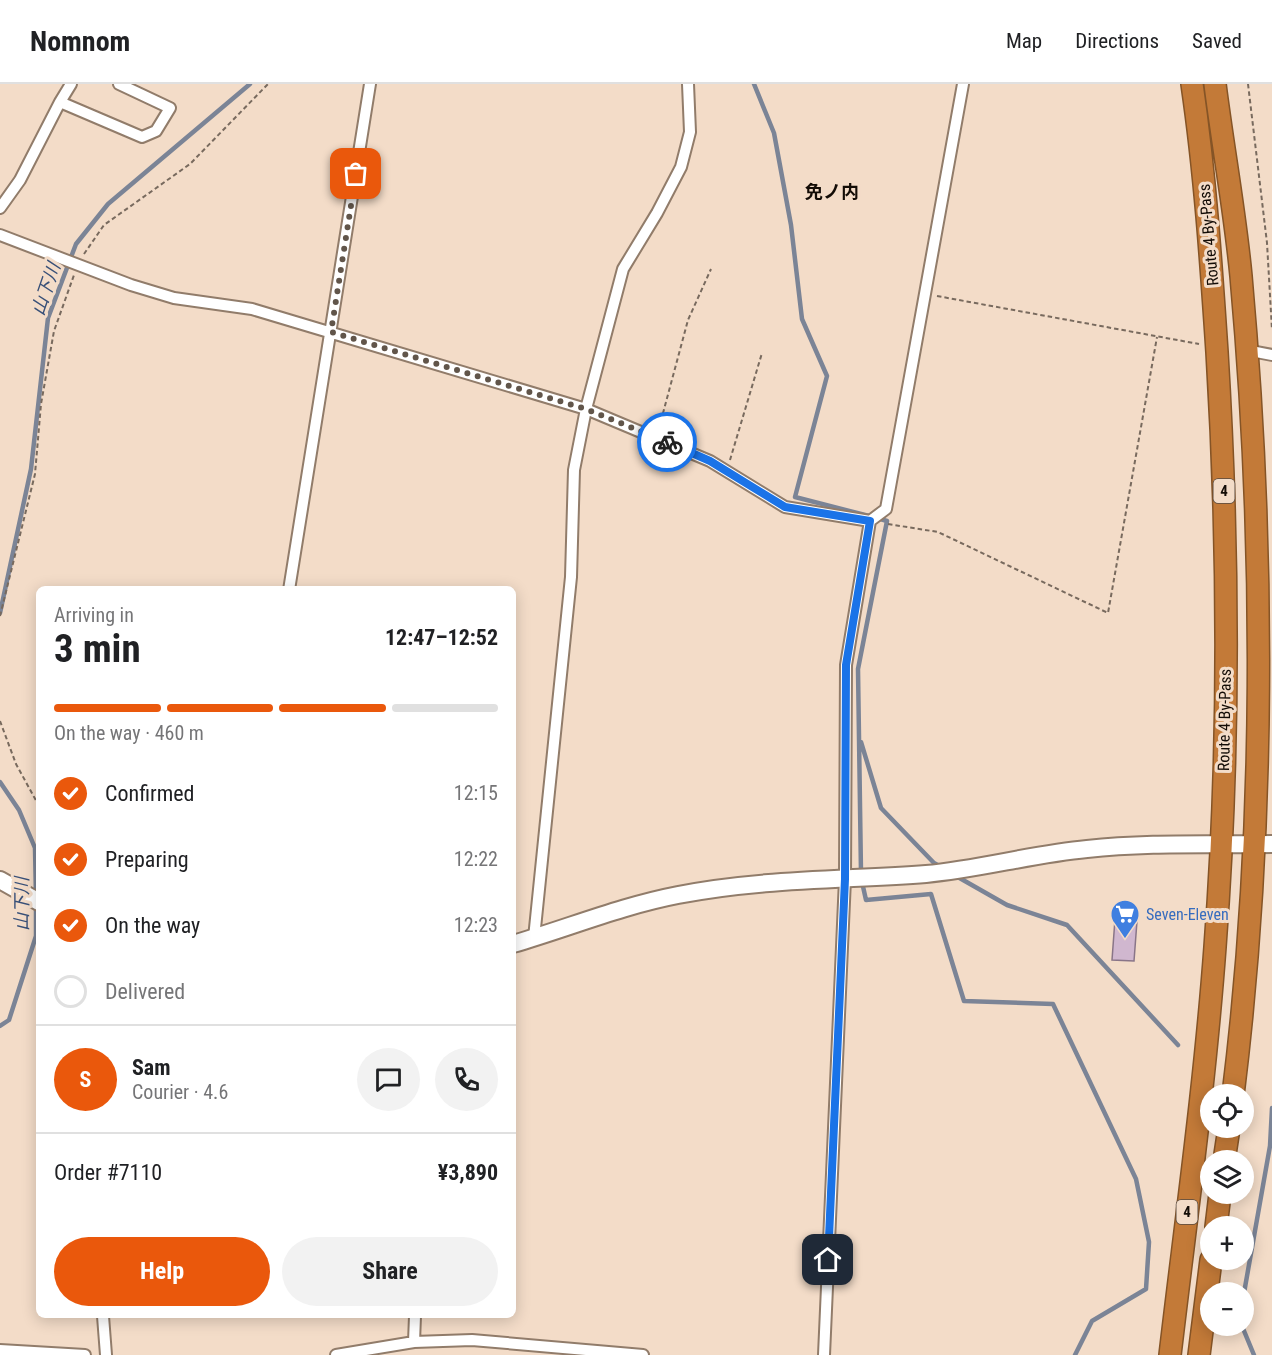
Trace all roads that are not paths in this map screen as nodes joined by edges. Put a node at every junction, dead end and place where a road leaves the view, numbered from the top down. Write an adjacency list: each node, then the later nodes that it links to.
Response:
1 (71, 84): 10 (street)
2 (119, 84): 10 (street)
3 (370, 84): 15 (street)
4 (688, 84): 18 (street)
5 (963, 84): 19 (street)
6 (1181, 84): 11 (highway)
7 (1192, 84): 11 (highway, Route 4 By-Pass / 4)
8 (1215, 84): 14 (highway, Route 4 By-Pass / 4)
9 (1228, 84): 14 (highway)
10 (60, 102): 12 (street)
11 (1200, 139): 21 (highway, Route 4 By-Pass / 4)
12 (0, 208)
13 (0, 235): 15 (street)
14 (1240, 275): 16 (highway, Route 4 By-Pass / 4)
15 (331, 332): 18 (street); 20 (street)
16 (1245, 350): 17 (street); 22 (highway, Route 4 By-Pass / 4)
17 (1272, 355)
18 (586, 409): 19 (street); 26 (street)
19 (870, 521): 23 (street)
20 (290, 586)
21 (1221, 844): 22 (street); 23 (street); 39 (highway, Route 4 By-Pass / 4)
22 (1262, 844): 28 (highway, Route 4 By-Pass / 4)
23 (845, 879): 26 (street); 38 (street)
24 (0, 880): 25 (street)
25 (36, 900)
26 (534, 938): 27 (street)
27 (516, 943)
28 (1234, 1084)
29 (1210, 1270): 40 (highway)
30 (103, 1318): 35 (street)
31 (415, 1318): 32 (street)
32 (414, 1342): 36 (street); 37 (street)
33 (0, 1350): 34 (street)
34 (85, 1355)
35 (106, 1355)
36 (336, 1355)
37 (644, 1355)
38 (824, 1355)
39 (1170, 1355)
40 (1199, 1355)

